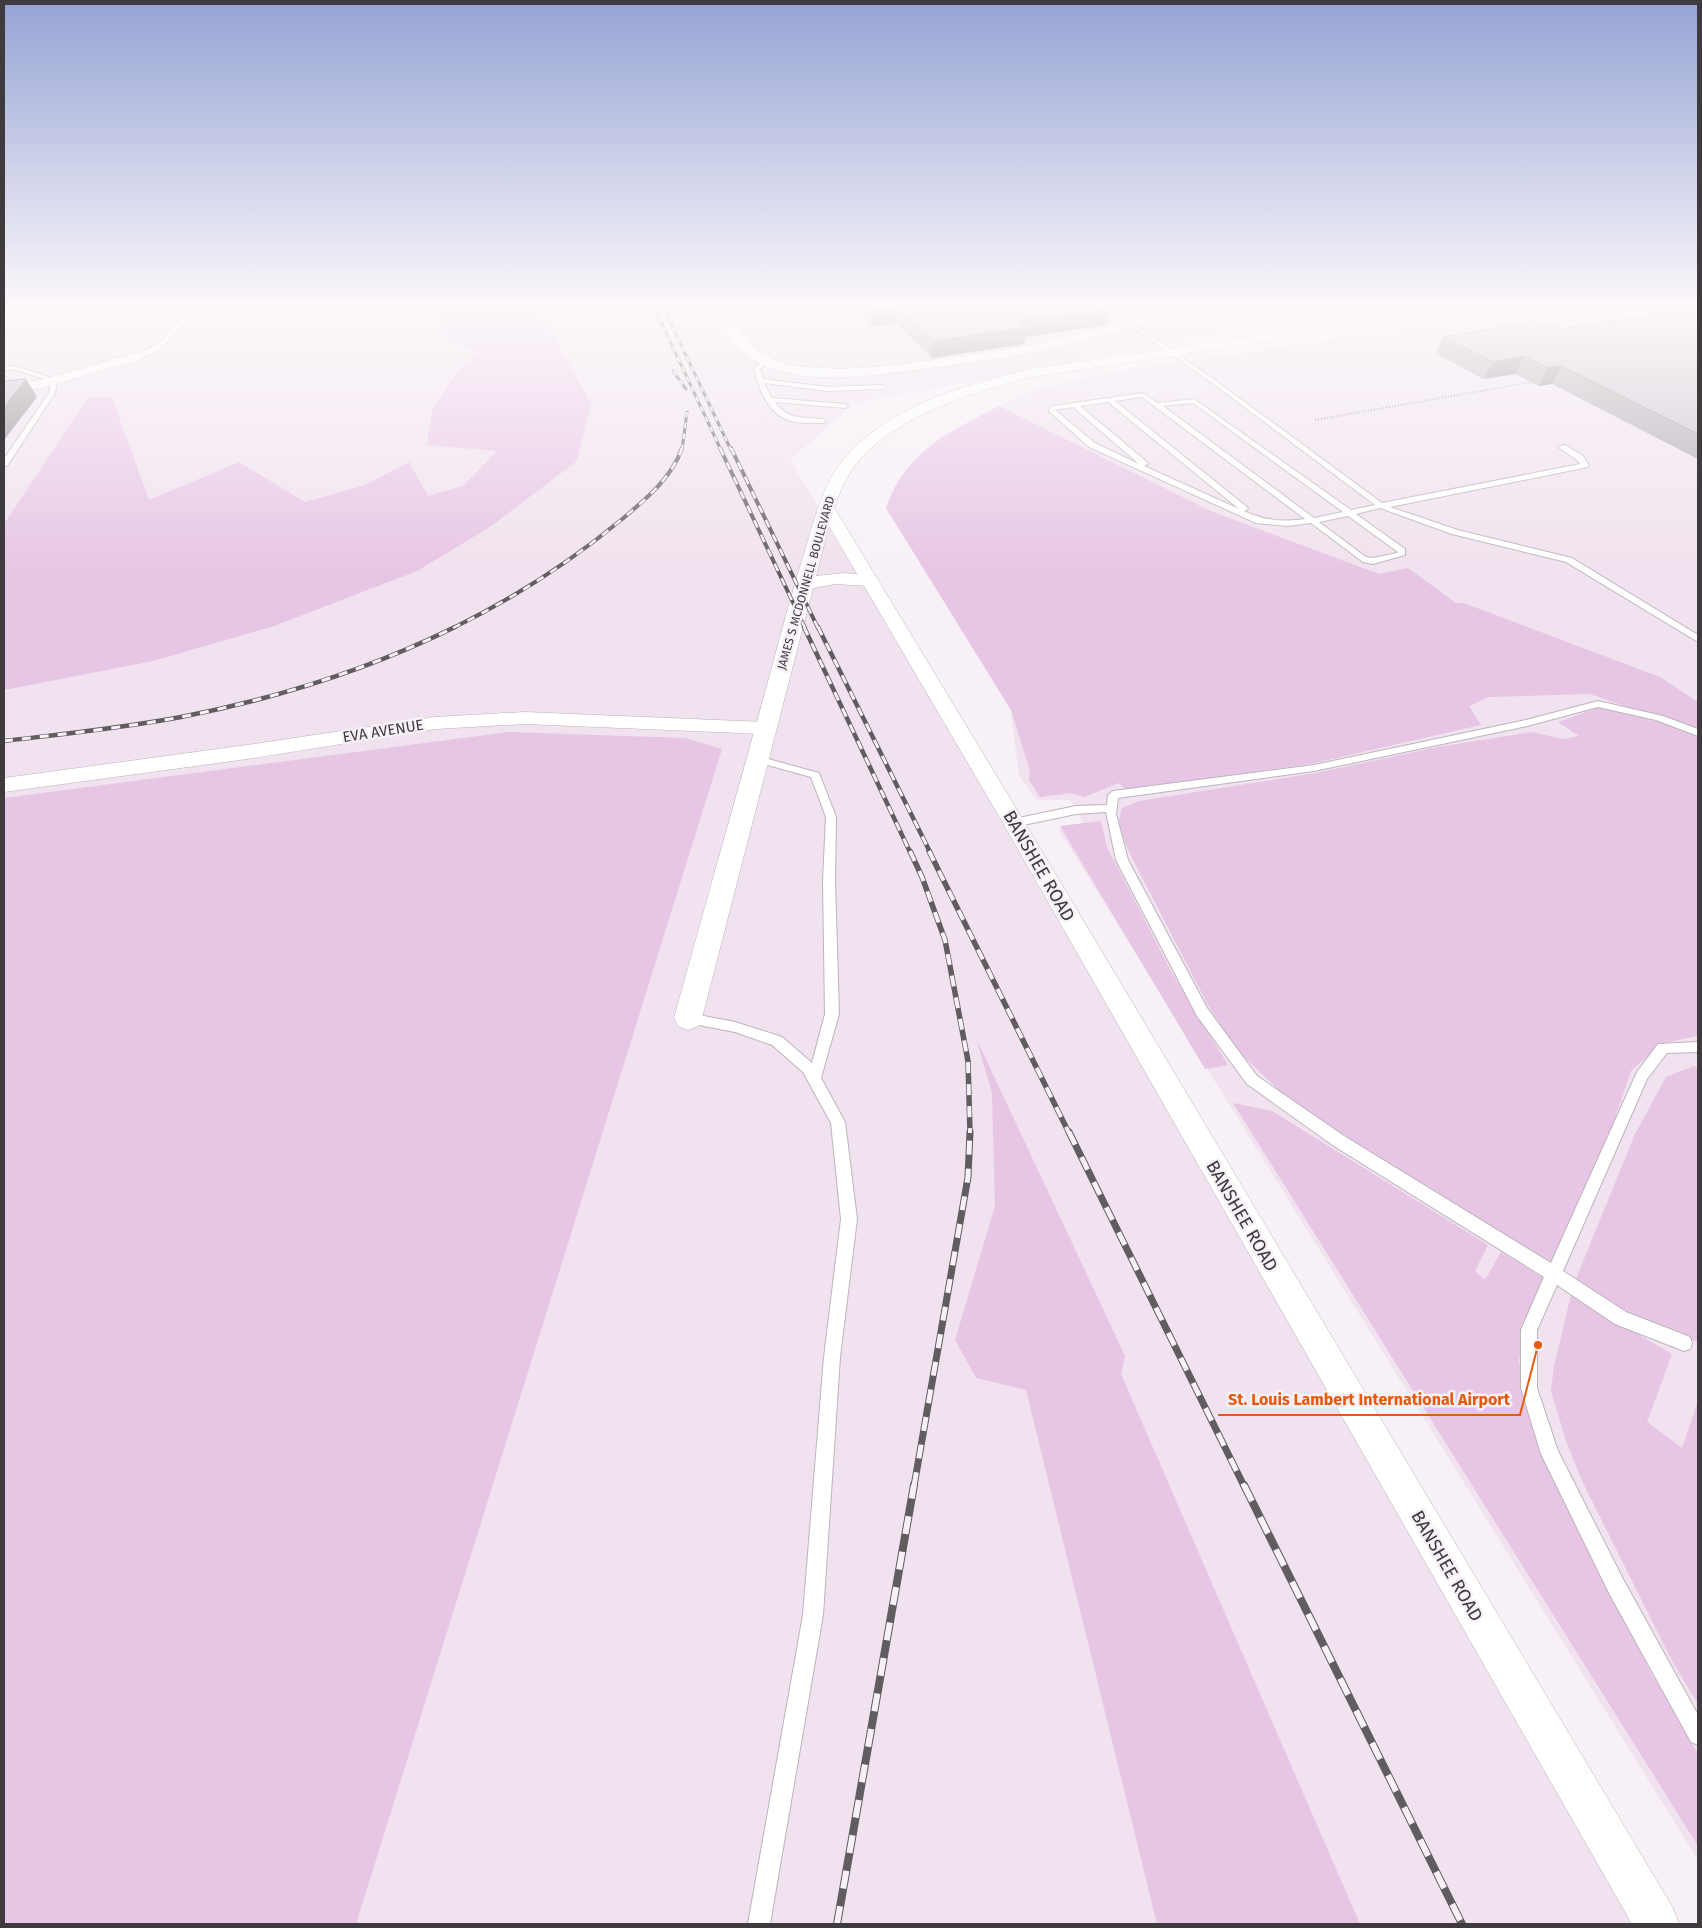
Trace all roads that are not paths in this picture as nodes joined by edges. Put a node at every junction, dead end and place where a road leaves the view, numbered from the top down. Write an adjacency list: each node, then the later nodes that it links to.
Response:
1 (49, 397): 14 (lane)
2 (769, 397): 8 (lane)
3 (949, 397): 17 (main road, JAMES S MCDONNELL BOULEVARD)
4 (1126, 397): 7 (lane)
5 (1146, 397): 10 (lane)
6 (1233, 397): 16 (lane)
7 (1108, 399): 9 (lane); 20 (lane)
8 (771, 400): 11 (lane); 12 (lane)
9 (1074, 405): 15 (lane); 15 (lane)
10 (1157, 405): 18 (lane); 19 (lane)
11 (845, 406)
12 (823, 421)
13 (1562, 447): 16 (lane)
14 (4, 464)
15 (1156, 474): 20 (lane)
16 (1381, 506): 18 (lane); 23 (lane)
17 (827, 508): 21 (street, BANSHEE ROAD); 22 (main road, JAMES S MCDONNELL BOULEVARD)
18 (1349, 513): 19 (lane); 19 (lane)
19 (1311, 520): 20 (lane)
20 (1259, 521)
21 (869, 580): 22 (main road); 29 (street, BANSHEE ROAD)
22 (804, 584): 24 (main road, JAMES S MCDONNELL BOULEVARD)
23 (1698, 640)
24 (765, 728): 26 (main road, JAMES S MCDONNELL BOULEVARD); 27 (street, EVA AVENUE)
25 (1698, 733): 28 (lane)
26 (757, 759): 30 (main road, JAMES S MCDONNELL BOULEVARD); 32 (lane)
27 (4, 785)
28 (1112, 808): 29 (lane); 33 (lane)
29 (1014, 823): 37 (street, BANSHEE ROAD)
30 (688, 1018): 32 (lane)
31 (1698, 1047): 33 (lane)
32 (814, 1079): 36 (lane)
33 (1554, 1274): 34 (lane); 35 (lane)
34 (1684, 1343)
35 (1698, 1735)
36 (759, 1924)
37 (1657, 1924)

